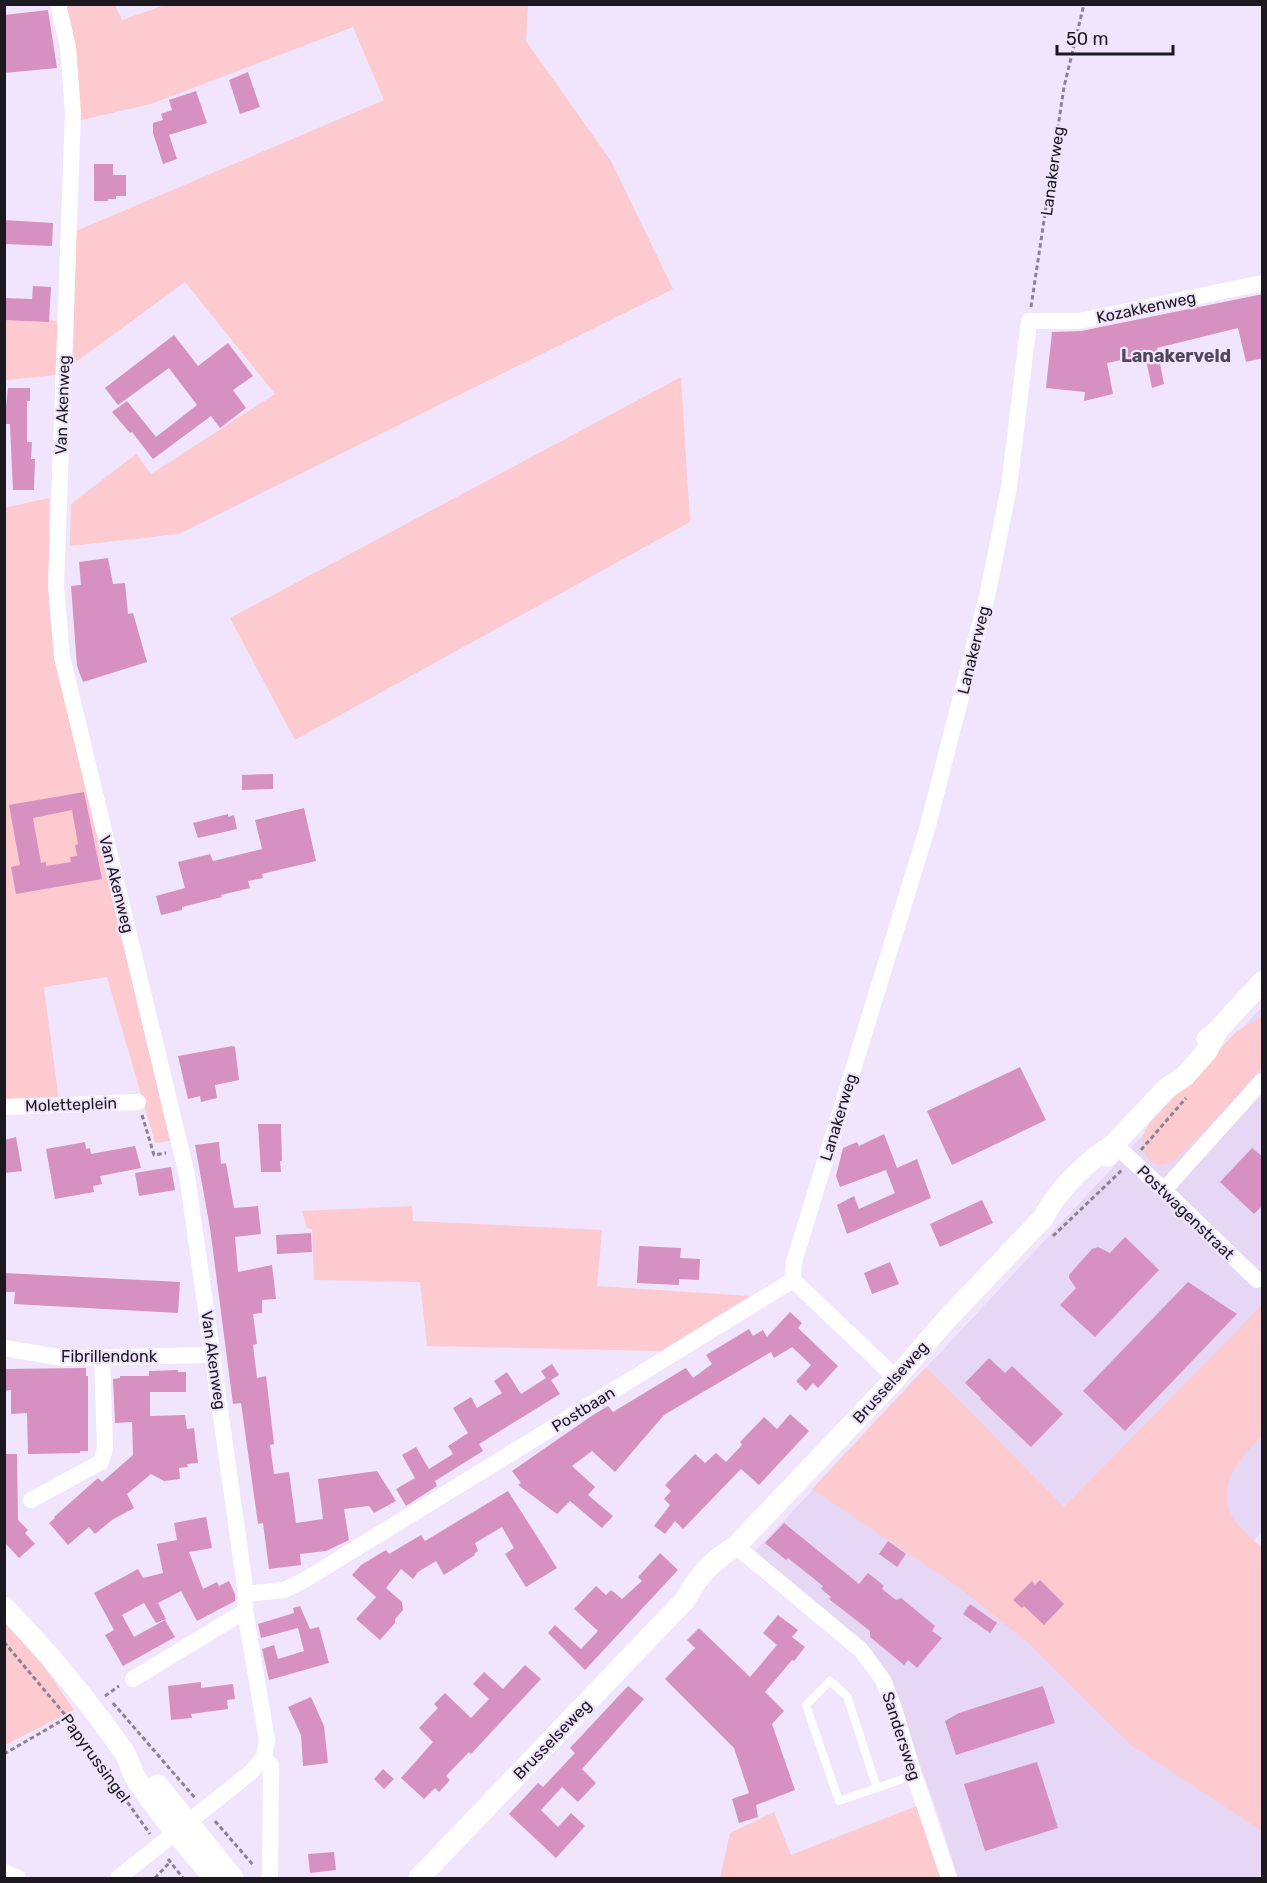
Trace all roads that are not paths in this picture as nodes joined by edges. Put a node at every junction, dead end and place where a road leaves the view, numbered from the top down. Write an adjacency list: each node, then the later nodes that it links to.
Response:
1 (57, 4): 13 (street, Van Akenweg)
2 (1263, 283): 3 (street, Kozakkenweg)
3 (1029, 321): 10 (street, Lanakerweg)
4 (1263, 982): 8 (street, Brusselseweg)
5 (1263, 1081): 9 (street)
6 (138, 1102): 7 (street, Moletteplein)
7 (4, 1107)
8 (1114, 1144): 9 (street, Postwagenstraat); 15 (street, Brusselseweg)
9 (1164, 1190): 11 (street, Postwagenstraat)
10 (793, 1280): 15 (street); 18 (street, Postbaan)
11 (1257, 1280)
12 (4, 1348): 14 (street, Fibrillendonk)
13 (214, 1355): 14 (street, Fibrillendonk); 18 (street, Van Akenweg)
14 (102, 1357): 16 (street)
15 (896, 1378): 17 (street, Brusselseweg)
16 (31, 1500)
17 (736, 1546): 22 (street, Sandersweg); 31 (street, Brusselseweg)
18 (245, 1602): 20 (street, Postbaan); 21 (street, Van Akenweg)
19 (4, 1607): 24 (street, Papyrussingel)
20 (133, 1679)
21 (264, 1757): 24 (street); 26 (street, Van Akenweg)
22 (914, 1775): 23 (lane); 32 (street, Sandersweg)
23 (877, 1788): 23 (lane)
24 (181, 1827): 28 (street); 29 (street, Papyrussingel); 30 (street, Papyrussingel)
25 (4, 1872): 27 (street)
26 (264, 1873)
27 (18, 1878)
28 (118, 1878)
29 (214, 1878)
30 (233, 1878)
31 (419, 1878)
32 (949, 1878)

